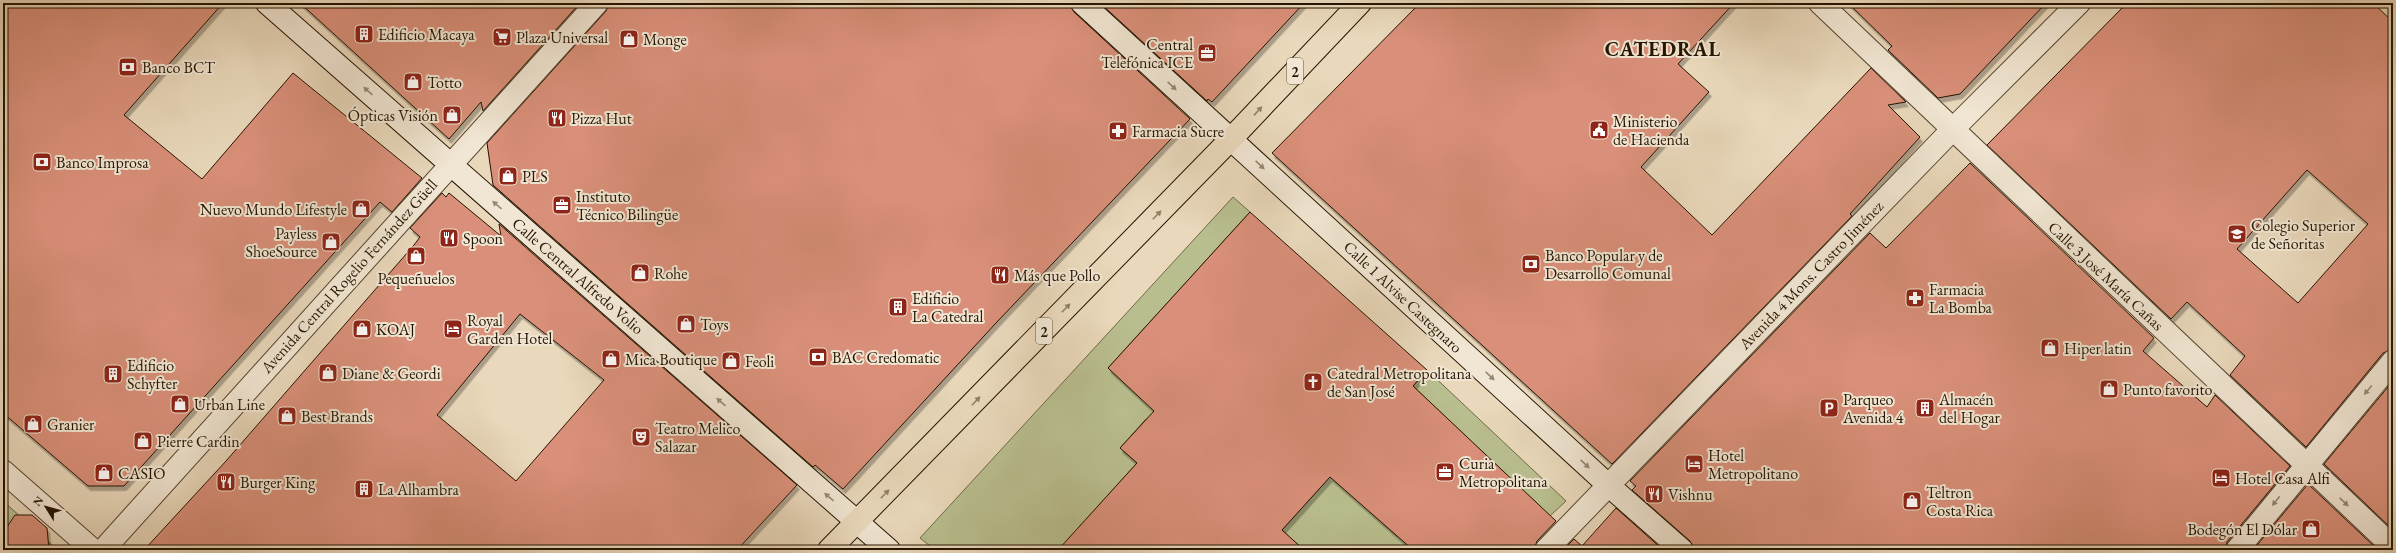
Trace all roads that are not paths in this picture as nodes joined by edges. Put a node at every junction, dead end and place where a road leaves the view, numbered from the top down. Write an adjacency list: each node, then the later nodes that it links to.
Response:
1 (267, 3): 9 (street, Calle Central Alfredo Volio, one-way to 1)
2 (597, 3): 9 (street, Avenida Central Rogelio Fernández Güell)
3 (1082, 3): 8 (street, Calle 1 Alvise Castegnaro, one-way to 8)
4 (1360, 3): 8 (highway, 2, one-way to 4)
5 (1820, 3): 7 (street, Calle 3 José María Cañas)
6 (2079, 3): 7 (street, Avenida 4 Mons. Castro Jiménez)
7 (1952, 130): 11 (street, Calle 3 José María Cañas); 13 (street, Avenida 4 Mons. Castro Jiménez)
8 (1231, 139): 13 (street, Calle 1 Alvise Castegnaro, one-way to 13); 14 (highway, 2, one-way to 8)
9 (450, 164): 14 (street, Calle Central Alfredo Volio, one-way to 9); 17 (street, Avenida Central Rogelio Fernández Güell)
10 (2393, 360): 11 (street, one-way to 11)
11 (2305, 466): 15 (street, Calle 3 José María Cañas, one-way to 15); 22 (street, one-way to 22)
12 (3, 471): 16 (street)
13 (1607, 484): 20 (street, Avenida 4 Mons. Castro Jiménez); 21 (street, Calle 1 Alvise Castegnaro)
14 (858, 522): 18 (highway, 2); 19 (street, Calle Central Alfredo Volio)
15 (2393, 547)
16 (93, 550)
17 (103, 550)
18 (830, 550)
19 (889, 550)
20 (1546, 550)
21 (1682, 550)
22 (2237, 550)

